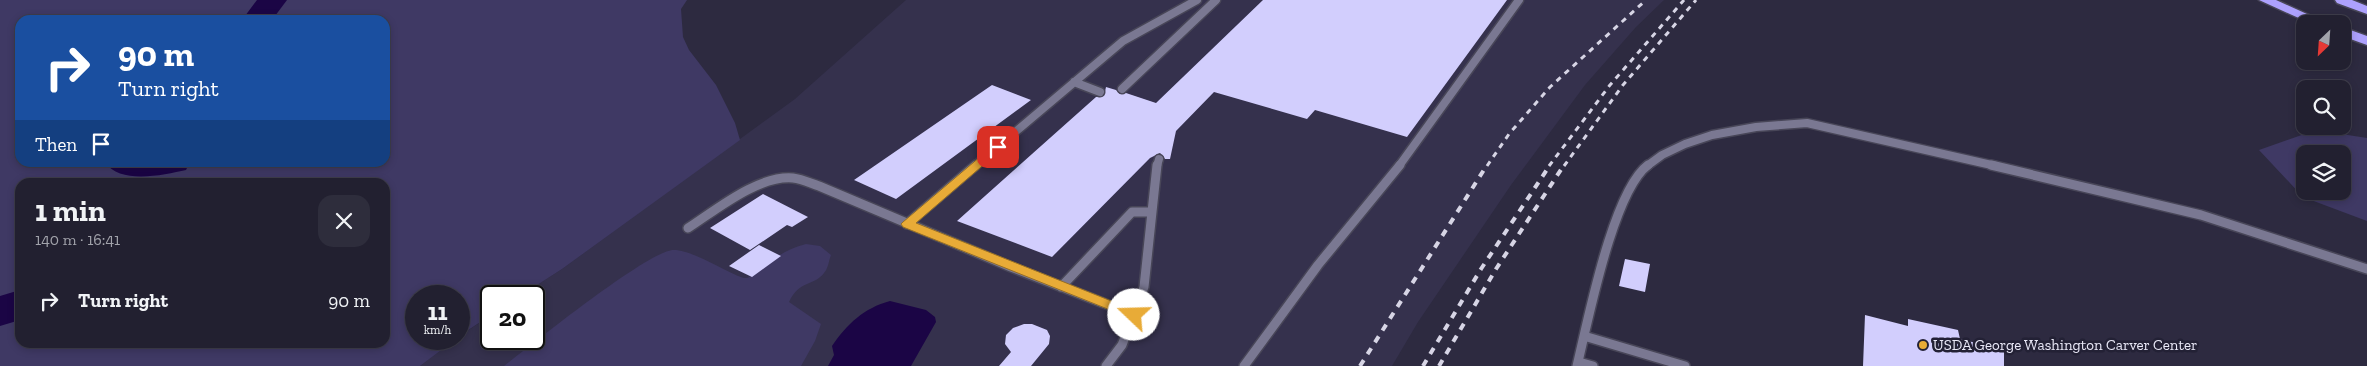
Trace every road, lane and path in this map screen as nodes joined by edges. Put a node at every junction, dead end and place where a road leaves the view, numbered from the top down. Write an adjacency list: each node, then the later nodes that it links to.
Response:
1 (1197, 0): 10 (lane)
2 (1216, 0): 11 (lane)
3 (1519, 0): 23 (lane)
4 (2265, 0): 7 (highway)
5 (2341, 0): 6 (highway)
6 (2367, 10)
7 (2301, 15)
8 (2351, 35): 9 (highway)
9 (2367, 41)
10 (1074, 82): 12 (lane); 15 (lane)
11 (1122, 89)
12 (1100, 92)
13 (1159, 158): 14 (lane)
14 (1150, 212): 18 (lane); 19 (lane)
15 (907, 224): 16 (lane); 18 (lane)
16 (688, 228)
17 (2367, 269): 20 (lane)
18 (1061, 287): 19 (lane)
19 (1134, 315): 22 (lane)
20 (1584, 336): 21 (lane); 25 (lane)
21 (1578, 364): 24 (lane)
22 (1106, 366)
23 (1244, 366)
24 (1593, 366)
25 (1685, 366)

